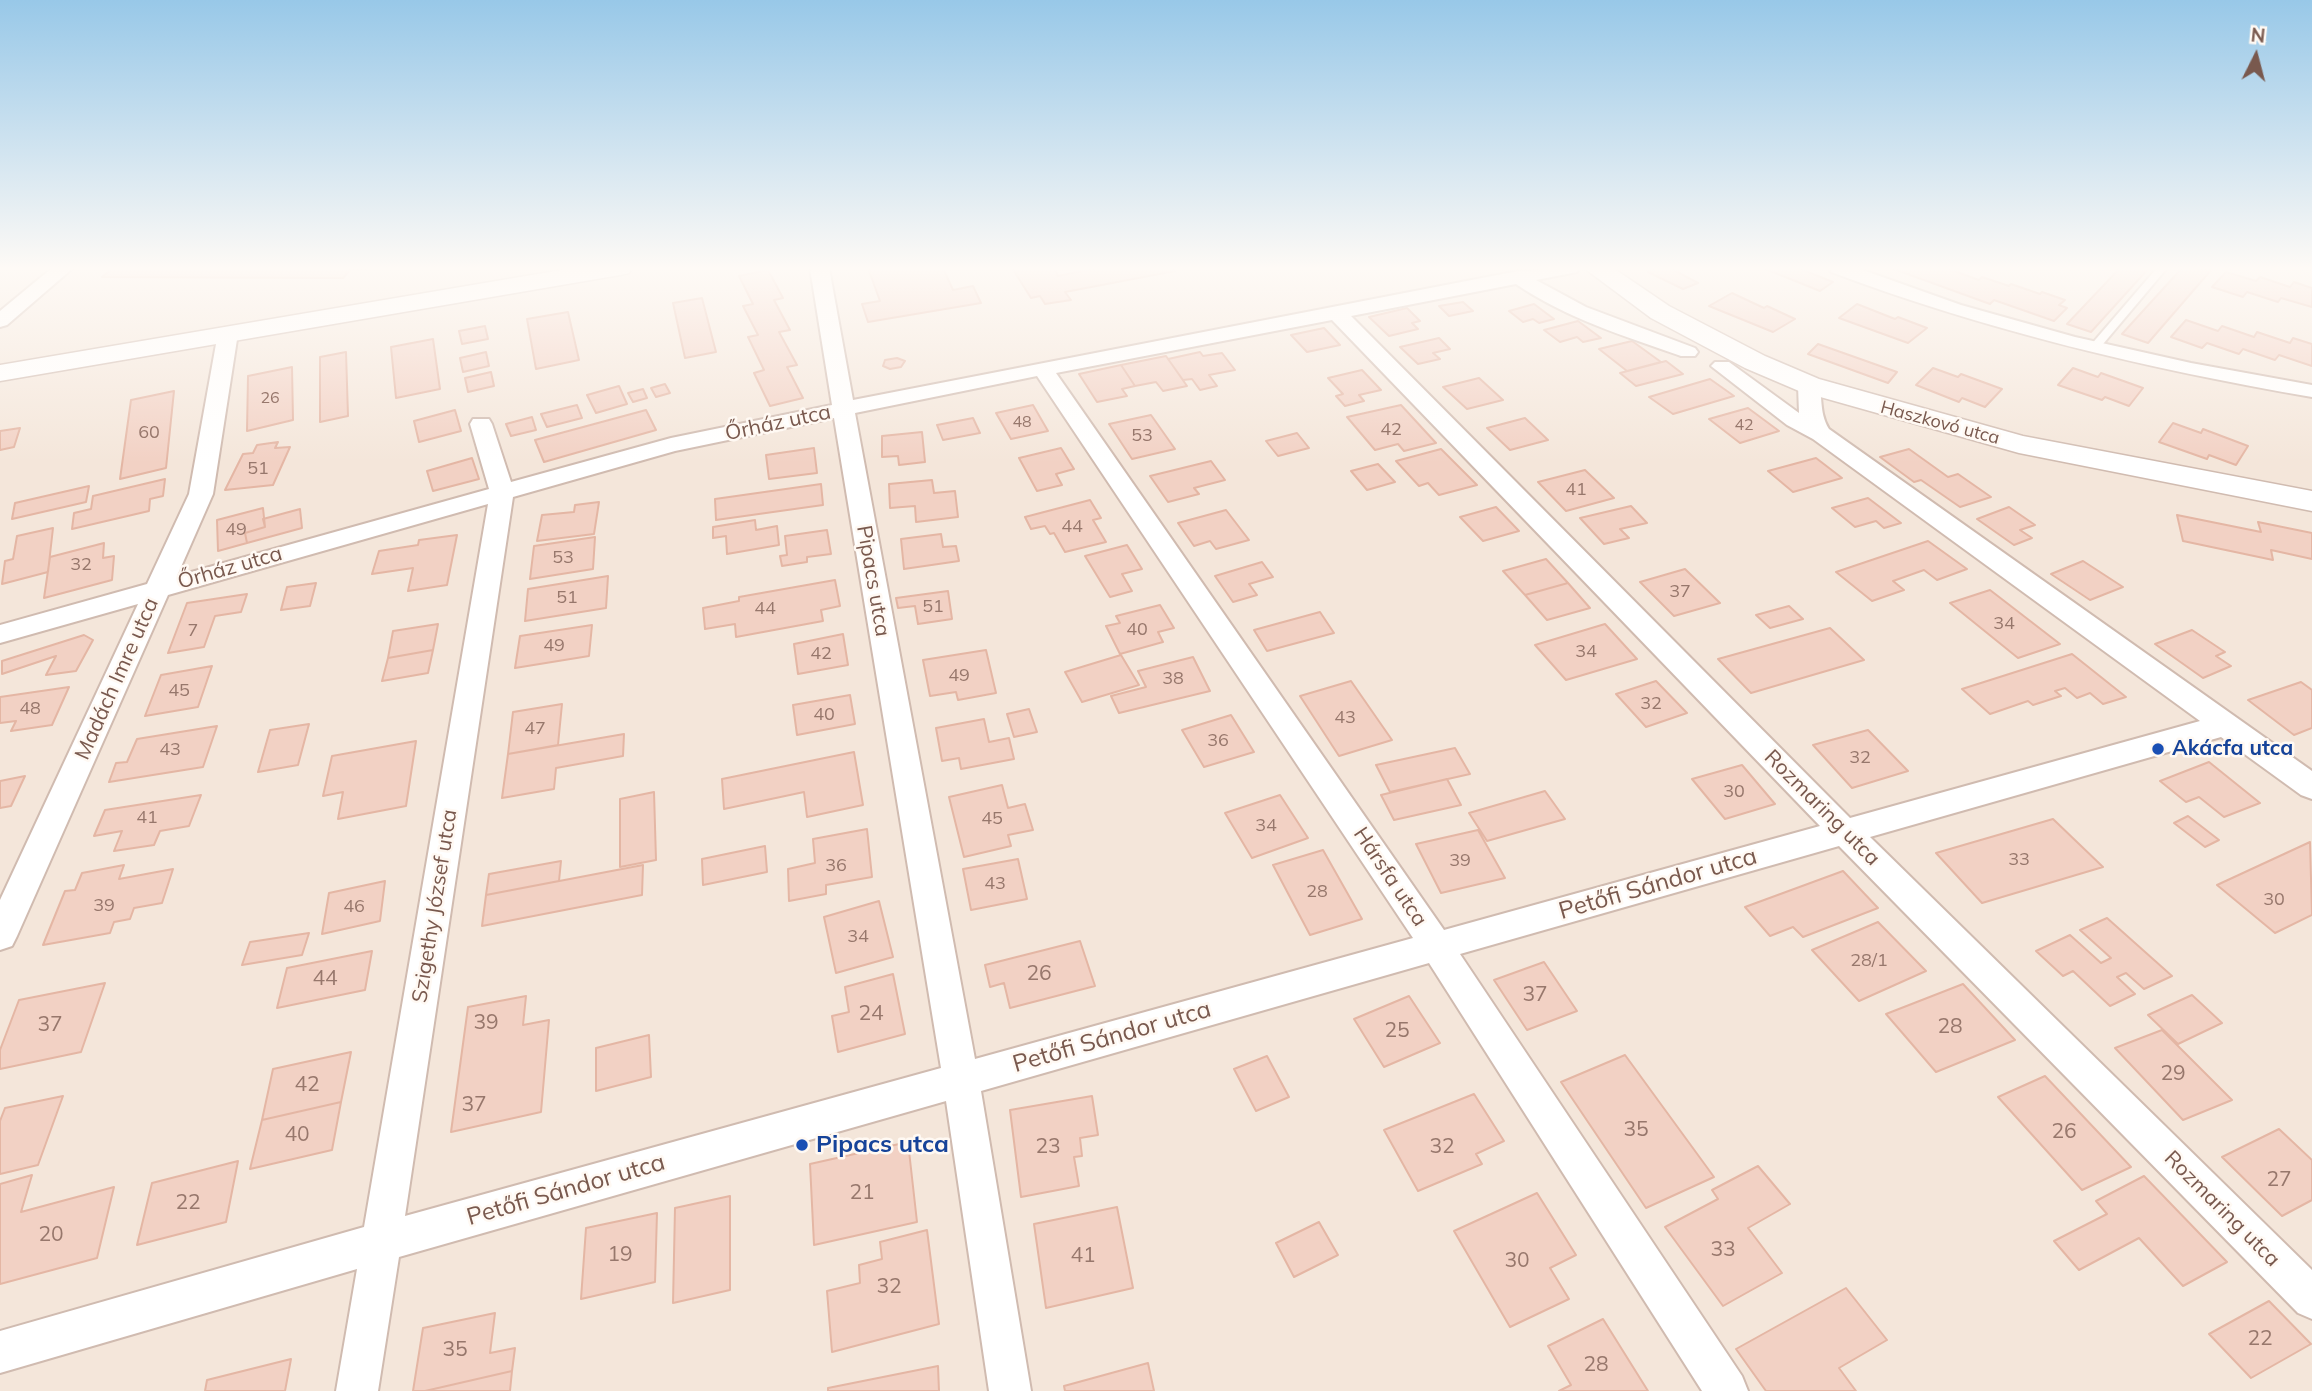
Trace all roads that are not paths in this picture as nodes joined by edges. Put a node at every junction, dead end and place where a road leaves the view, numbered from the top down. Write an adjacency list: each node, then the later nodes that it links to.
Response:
1 (228, 333): 13 (street); 21 (street, Madách Imre utca)
2 (830, 333): 16 (street, Pipacs utca)
3 (1228, 333): 12 (street, Őrház utca)
4 (1356, 333): 25 (street, Rozmaring utca)
5 (1635, 333): 10 (street)
6 (1700, 333): 14 (street, Haszkovó utca)
7 (2038, 333): 9 (street)
8 (2107, 333): 9 (lane)
9 (2094, 348): 15 (street)
10 (1688, 352)
11 (1723, 366): 18 (street)
12 (1043, 369): 16 (street, Őrház utca); 27 (street, Hársfa utca)
13 (0, 373)
14 (1809, 385): 18 (street); 20 (street, Haszkovó utca)
15 (2312, 391)
16 (843, 410): 19 (street, Őrház utca); 28 (street, Pipacs utca)
17 (481, 424): 19 (street, Szigethy József utca)
18 (1821, 434): 23 (street)
19 (502, 491): 21 (street, Őrház utca); 29 (street, Szigethy József utca)
20 (2312, 501)
21 (158, 589): 22 (street, Őrház utca); 26 (street, Madách Imre utca)
22 (0, 634)
23 (2225, 725): 24 (street); 25 (street, Petőfi Sándor utca)
24 (2312, 787)
25 (1845, 832): 27 (street, Petőfi Sándor utca); 30 (street, Rozmaring utca)
26 (0, 936)
27 (1437, 947): 28 (street, Petőfi Sándor utca); 34 (street, Hársfa utca)
28 (961, 1080): 29 (street, Petőfi Sándor utca); 33 (street, Pipacs utca)
29 (381, 1242): 31 (street, Petőfi Sándor utca); 32 (street, Szigethy József utca)
30 (2312, 1299)
31 (0, 1352)
32 (357, 1391)
33 (1010, 1391)
34 (1727, 1391)

